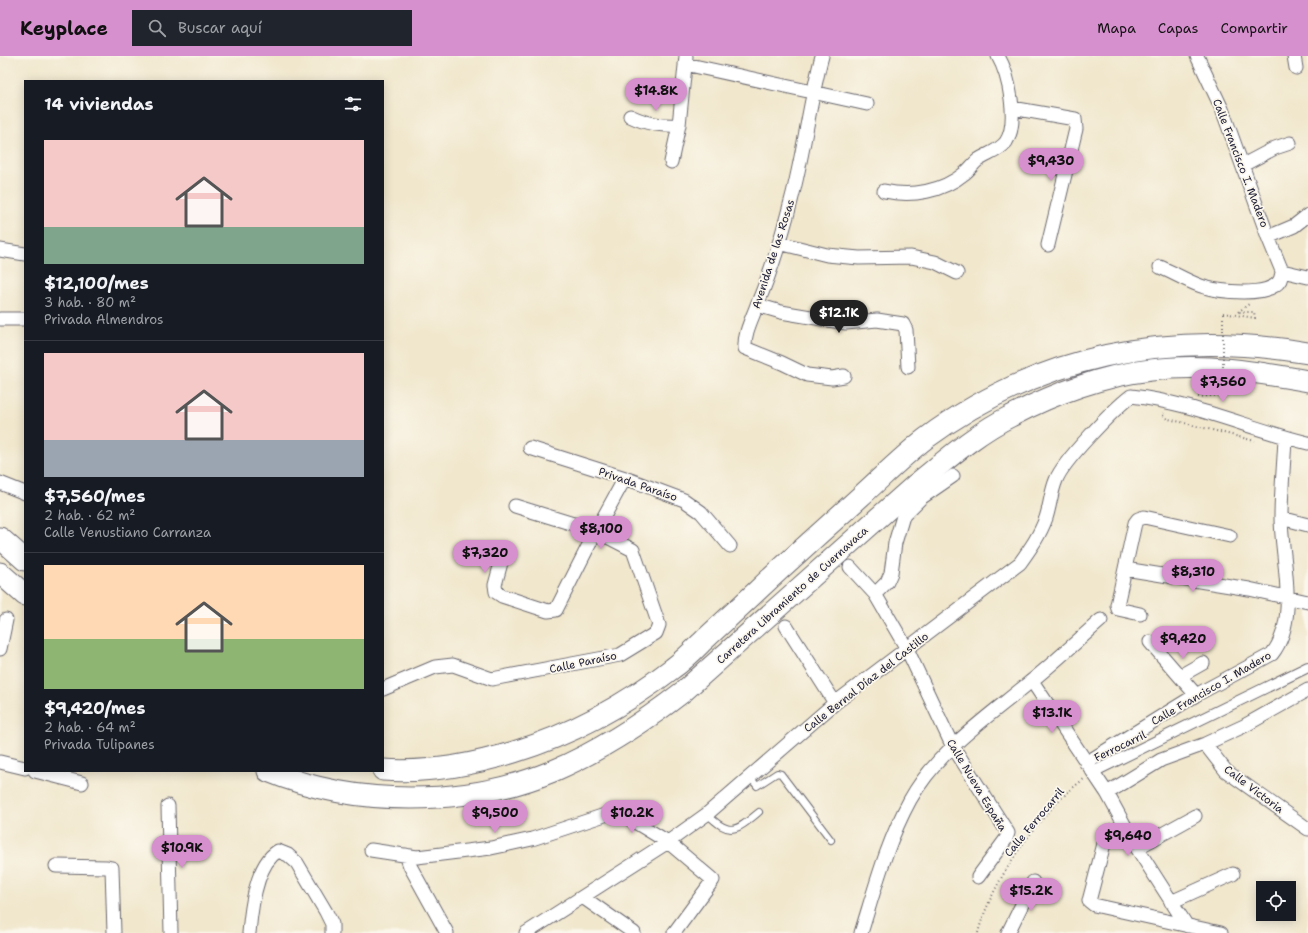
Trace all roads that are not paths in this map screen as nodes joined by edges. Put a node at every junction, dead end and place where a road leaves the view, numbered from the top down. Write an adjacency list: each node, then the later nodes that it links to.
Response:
1 (822, 56): 5 (street, Avenida de las Rosas)
2 (998, 56): 7 (street)
3 (1197, 56): 12 (street, Calle Francisco I. Madero)
4 (685, 60): 5 (street); 9 (street)
5 (812, 93): 6 (street); 16 (street, Avenida de las Rosas)
6 (867, 104)
7 (1012, 108): 13 (street); 17 (street)
8 (630, 116): 9 (street)
9 (679, 125): 11 (street)
10 (1290, 143): 12 (street)
11 (671, 162)
12 (1243, 165): 15 (street, Calle Francisco I. Madero)
13 (884, 191)
14 (1308, 215): 15 (street)
15 (1268, 237): 21 (street, Calle Francisco I. Madero)
16 (779, 244): 22 (street); 24 (street, Avenida de las Rosas)
17 (1048, 245)
18 (0, 250): 19 (street)
19 (24, 254)
20 (1160, 267): 21 (street)
21 (1282, 271): 23 (street)
22 (957, 273)
23 (1308, 277)
24 (757, 305): 28 (street); 29 (street, Avenida de las Rosas)
25 (0, 319): 26 (street)
26 (24, 320)
27 (1308, 353): 74 (highway)
28 (908, 367)
29 (844, 376)
30 (1308, 381): 76 (highway, Carretera Libramiento de Cuernavaca)
31 (1285, 437): 32 (street); 39 (street, Calle Francisco I. Madero); 60 (street, Calle Bernal Díaz del Castillo)
32 (1308, 443)
33 (530, 448): 35 (street, Privada Paraíso)
34 (952, 476): 51 (street)
35 (625, 478): 41 (street); 44 (street, Privada Paraíso)
36 (0, 483): 37 (street)
37 (24, 493)
38 (515, 506): 41 (street, Calle Paraíso)
39 (1281, 518): 40 (street); 52 (street, Calle Francisco I. Madero)
40 (1308, 525)
41 (596, 532): 46 (street); 65 (street, Calle Paraíso)
42 (1230, 536): 48 (street)
43 (0, 538): 45 (highway)
44 (730, 546)
45 (24, 559)
46 (502, 559)
47 (850, 567): 51 (street, Calle Nueva España)
48 (1125, 570): 52 (street); 54 (street)
49 (0, 573): 50 (highway)
50 (24, 594)
51 (875, 594): 60 (street, Calle Nueva España)
52 (1287, 596): 53 (street); 67 (street, Calle Francisco I. Madero)
53 (1308, 602)
54 (1140, 614)
55 (6, 620): 59 (street)
56 (1101, 620): 64 (street)
57 (786, 626): 68 (street)
58 (1150, 642): 63 (street)
59 (0, 648)
60 (907, 649): 68 (street, Calle Bernal Díaz del Castillo); 70 (street, Calle Nueva España)
61 (1203, 663): 63 (street)
62 (1308, 667): 73 (street, Ferrocarril)
63 (1180, 676): 67 (street)
64 (1032, 681): 70 (street); 73 (street)
65 (384, 690)
66 (1308, 690): 69 (street)
67 (1196, 695): 73 (street, Calle Francisco I. Madero)
68 (835, 703): 77 (street, Calle Bernal Díaz del Castillo)
69 (1205, 744): 79 (street); 84 (street, Calle Victoria)
70 (952, 745): 93 (street, Calle Nueva España); 106 (street)
71 (0, 762): 72 (street)
72 (24, 768)
73 (1089, 768): 79 (street)
74 (384, 770)
75 (39, 772): 78 (street)
76 (271, 772)
77 (750, 777): 82 (street, Calle Bernal Díaz del Castillo); 86 (lane)
78 (82, 783)
79 (1107, 793): 85 (street)
80 (168, 806): 99 (street)
81 (759, 812): 82 (lane)
82 (707, 814): 87 (street, Calle Bernal Díaz del Castillo)
83 (1196, 816): 88 (street)
84 (1305, 825)
85 (1127, 829): 88 (street); 97 (street)
86 (831, 840)
87 (668, 842): 90 (street); 95 (street, Calle Bernal Díaz del Castillo); 105 (street)
88 (1137, 848): 96 (street)
89 (371, 850): 90 (street)
90 (406, 855): 102 (street)
91 (56, 866): 98 (street)
92 (1234, 874): 96 (street)
93 (978, 877)
94 (1033, 882): 107 (street)
95 (584, 898): 103 (street, Calle Bernal Díaz del Castillo); 104 (street)
96 (1171, 902): 97 (street)
97 (1187, 926): 108 (street)
98 (114, 933)
99 (171, 933)
100 (249, 933): 101 (street)
101 (332, 933)
102 (447, 933)
103 (526, 933)
104 (634, 933)
105 (674, 933)
106 (861, 933)
107 (1008, 933)
108 (1221, 933)

